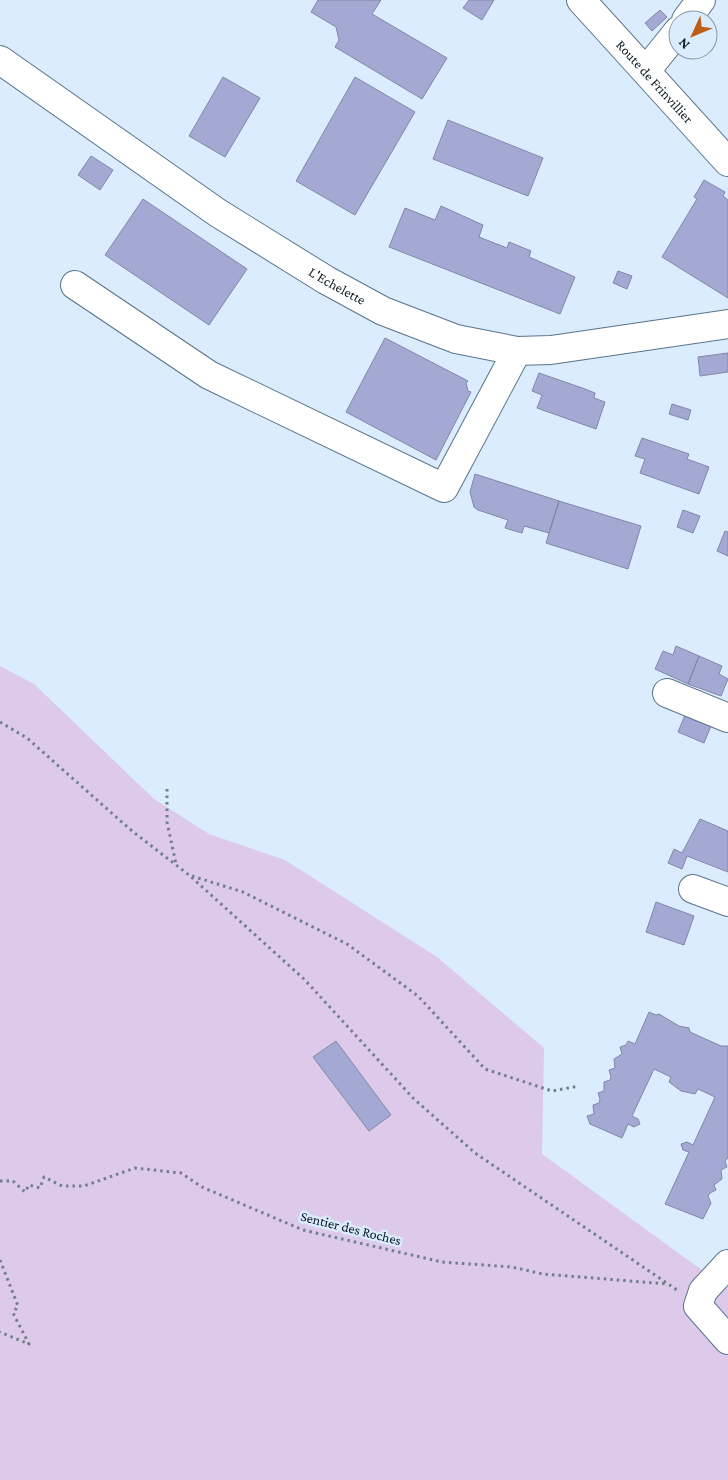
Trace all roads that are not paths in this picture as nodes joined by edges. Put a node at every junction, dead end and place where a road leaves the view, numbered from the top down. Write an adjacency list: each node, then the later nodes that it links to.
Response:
1 (581, 0): 4 (street, Route de Frinvillier)
2 (668, 44): 4 (street)
3 (0, 60): 8 (street, L'Echelette)
4 (646, 71): 5 (street, Route de Frinvillier)
5 (728, 162)
6 (75, 286): 8 (street)
7 (728, 324): 8 (street, L'Echelette)
8 (517, 351)
9 (667, 693): 10 (street)
10 (728, 718)
11 (693, 889): 12 (street)
12 (728, 902)
13 (728, 1264): 14 (street)
14 (728, 1340)

